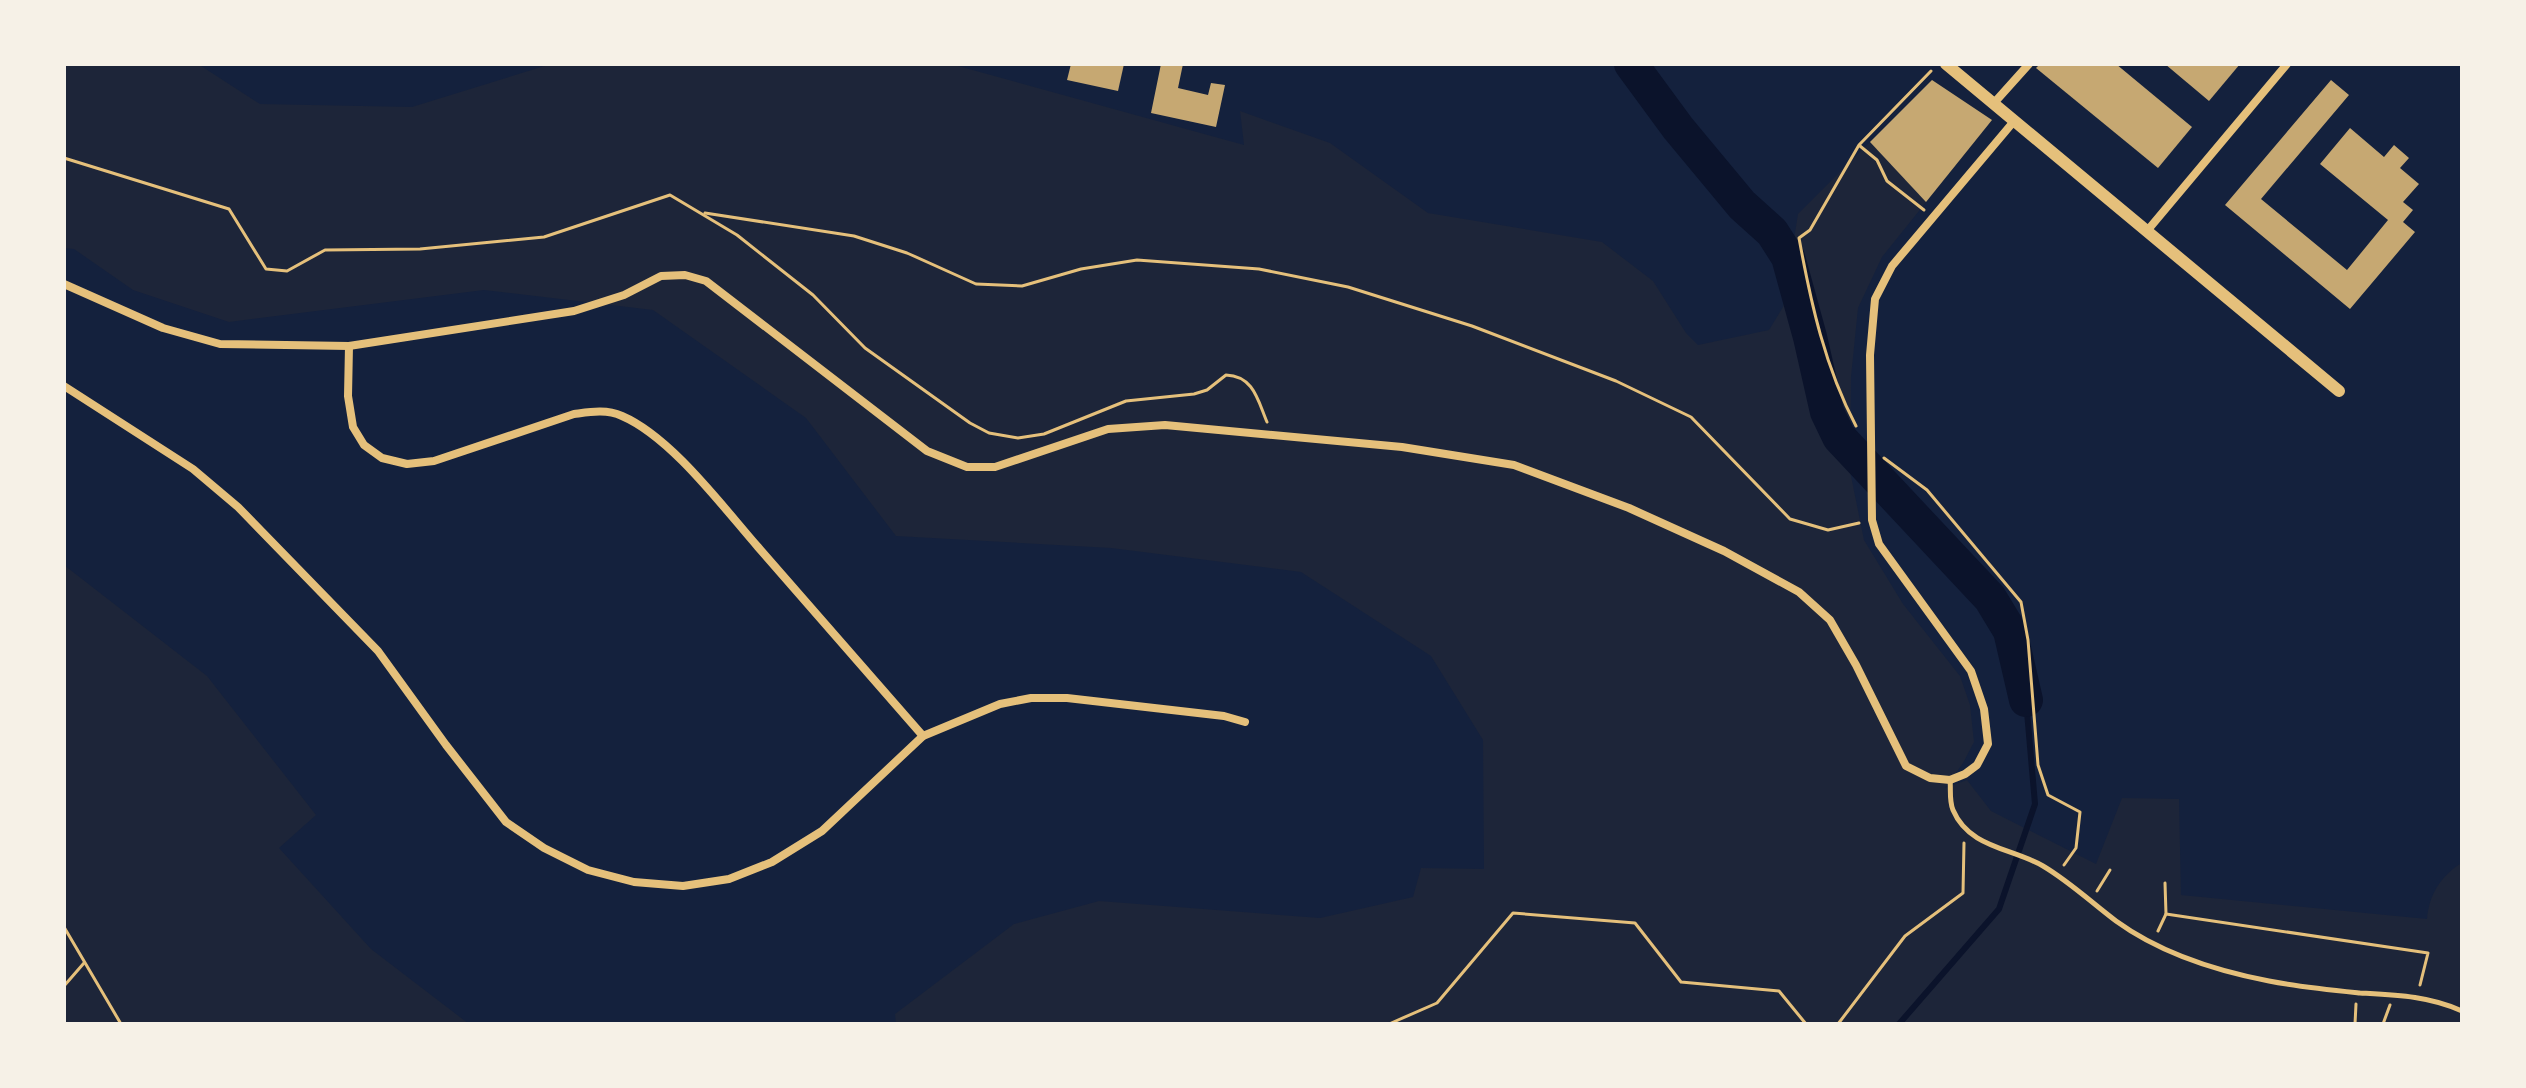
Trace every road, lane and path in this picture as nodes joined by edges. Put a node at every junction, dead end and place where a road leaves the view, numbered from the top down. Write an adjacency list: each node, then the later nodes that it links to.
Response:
1 (1938, 64): 7 (path)
2 (1946, 64): 5 (street)
3 (2029, 64): 5 (street)
4 (2287, 64): 11 (street)
5 (1994, 103): 6 (street)
6 (2015, 120): 10 (street); 11 (street)
7 (1859, 145): 10 (path); 16 (path)
8 (64, 158): 9 (path)
9 (701, 213): 17 (path); 19 (path)
10 (1933, 217): 19 (street)
11 (2147, 231): 15 (street)
12 (64, 284): 13 (street)
13 (349, 346): 17 (street); 21 (street)
14 (64, 386): 21 (street)
15 (2339, 391)
16 (1861, 434)
17 (1272, 435): 22 (street)
18 (1878, 454): 25 (path)
19 (1872, 520): 22 (street)
20 (1245, 722): 21 (street)
21 (923, 736)
22 (1950, 780): 23 (lane)
23 (1964, 827): 25 (lane); 40 (path)
24 (2110, 870): 27 (path)
25 (2057, 875): 27 (lane)
26 (2165, 883): 28 (path)
27 (2091, 901): 30 (lane)
28 (2166, 914): 30 (path); 35 (path)
29 (64, 927): 31 (path)
30 (2152, 942): 33 (lane)
31 (84, 963): 32 (path); 37 (path)
32 (64, 986)
33 (2357, 992): 34 (lane); 41 (path)
34 (2394, 995): 35 (lane); 42 (path)
35 (2416, 996): 36 (lane)
36 (2462, 1011)
37 (121, 1024)
38 (1389, 1024): 39 (path)
39 (1806, 1024)
40 (1838, 1024)
41 (2355, 1024)
42 (2383, 1024)

